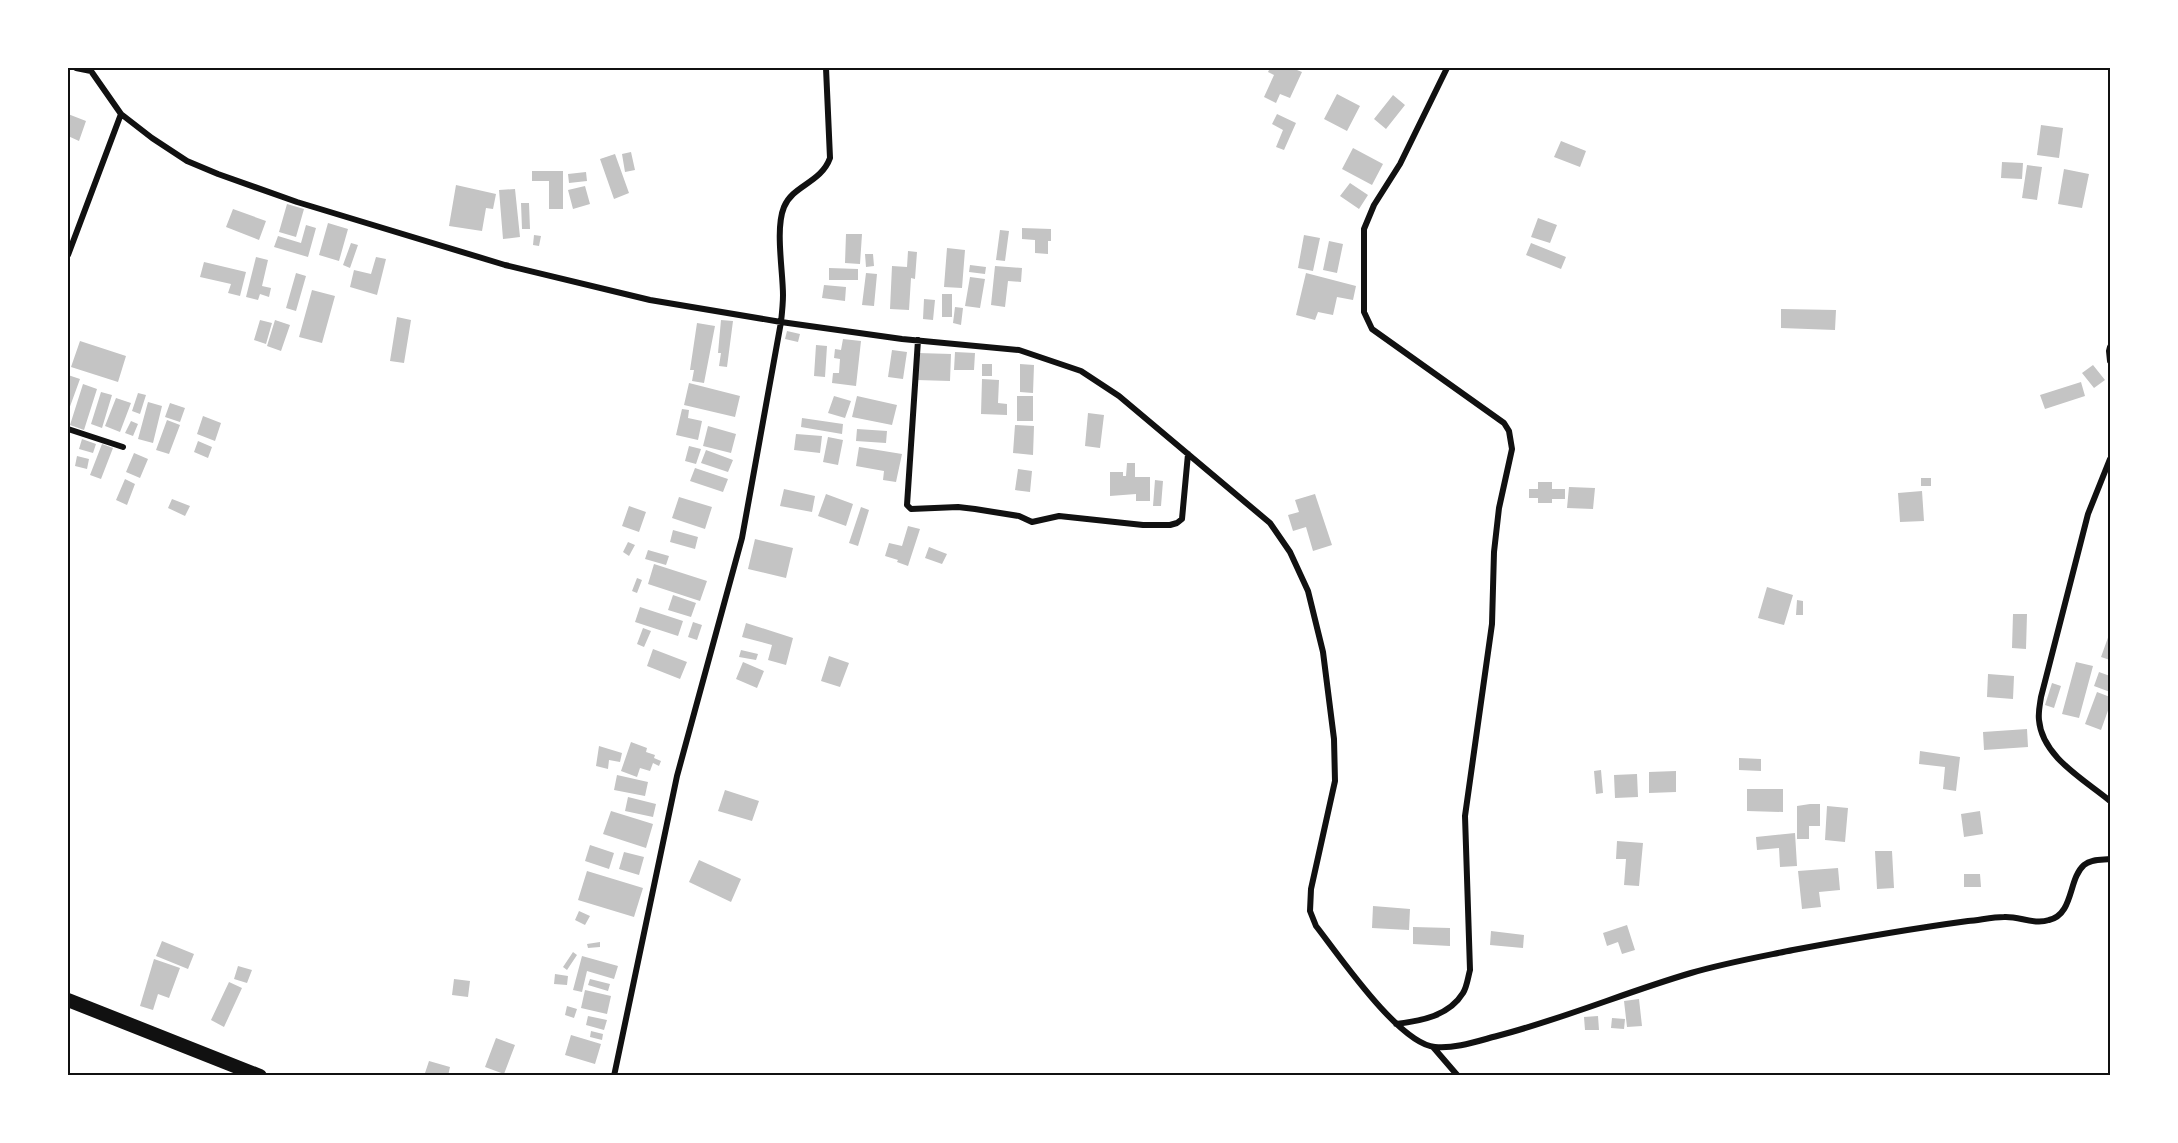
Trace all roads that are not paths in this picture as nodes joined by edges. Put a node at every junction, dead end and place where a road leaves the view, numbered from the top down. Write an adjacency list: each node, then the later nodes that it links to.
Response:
1 (76, 68): 4 (street)
2 (826, 68): 7 (street)
3 (1447, 68): 18 (street)
4 (91, 69): 5 (street)
5 (121, 114): 6 (street); 7 (street)
6 (68, 255)
7 (781, 322): 8 (street); 21 (street)
8 (918, 340): 13 (street); 13 (street)
9 (2110, 347): 10 (street)
10 (2110, 361)
11 (68, 429): 12 (street)
12 (123, 447)
13 (1188, 454): 18 (street)
14 (2110, 459): 15 (street)
15 (2110, 801)
16 (2110, 859): 19 (street)
17 (68, 1000): 20 (highway)
18 (1396, 1024): 19 (street)
19 (1433, 1047): 22 (street)
20 (260, 1076)
21 (614, 1076)
22 (1458, 1076)

